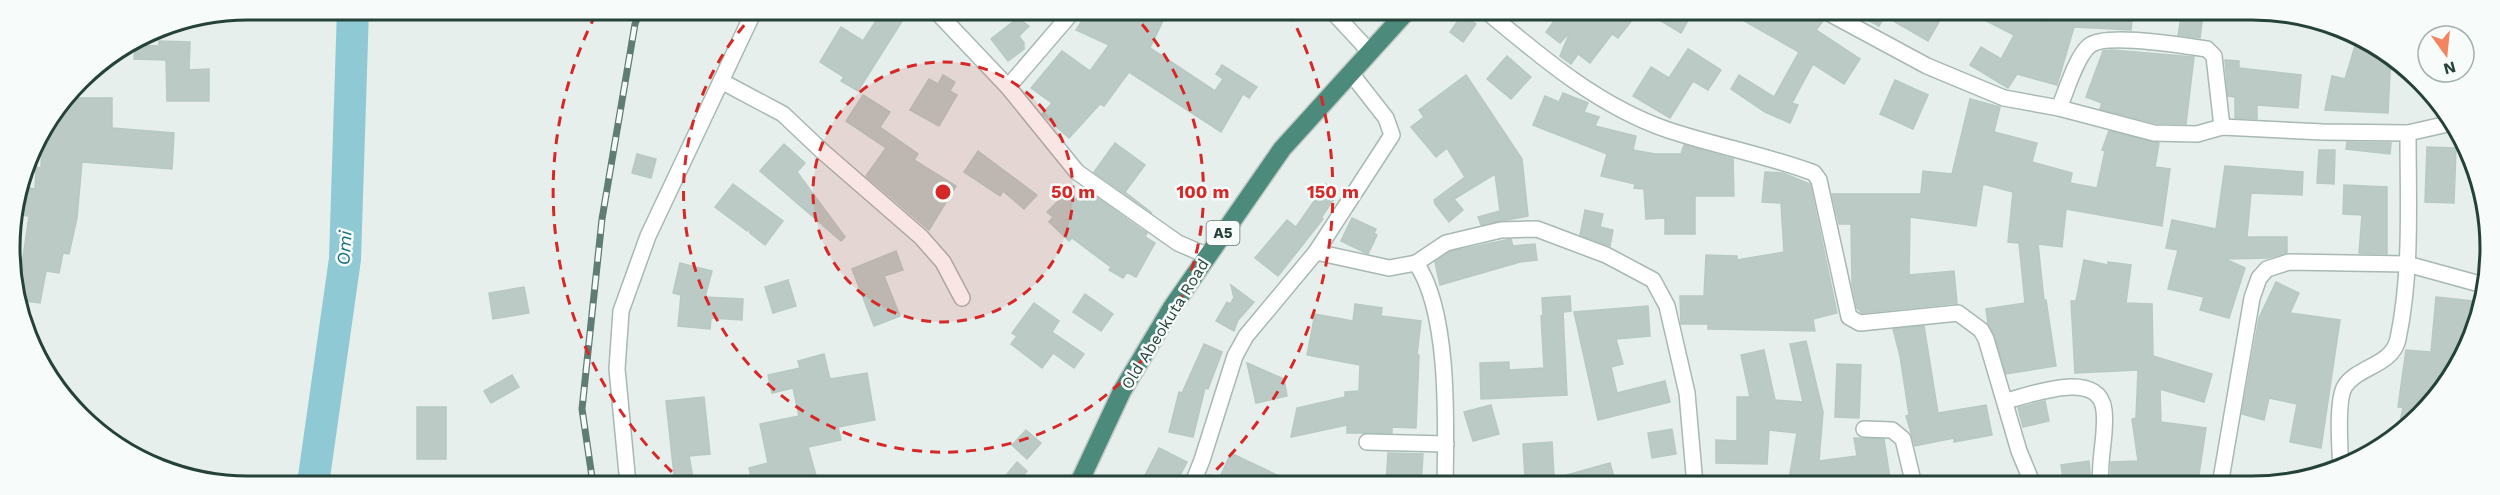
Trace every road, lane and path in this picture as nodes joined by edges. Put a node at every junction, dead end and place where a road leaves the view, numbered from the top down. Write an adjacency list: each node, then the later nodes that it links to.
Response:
1 (750, 20): 10 (street)
2 (944, 20): 11 (street)
3 (1065, 20): 11 (street)
4 (1340, 20): 8 (street)
5 (1398, 20): 8 (highway, Old Abeokuta Road / A5)
6 (1497, 20): 22 (street)
7 (1844, 20): 12 (street)
8 (1369, 51): 9 (highway, Old Abeokuta Road / A5)
9 (1350, 72): 16 (street); 17 (highway, Old Abeokuta Road / A5)
10 (721, 81): 21 (street); 27 (street)
11 (1008, 87): 17 (street)
12 (2059, 108): 14 (street); 14 (street)
13 (2444, 125): 15 (street)
14 (2222, 127): 15 (street)
15 (2408, 133): 19 (street)
16 (1316, 252): 18 (street); 29 (street)
17 (1208, 256): 28 (highway, Old Abeokuta Road / A5)
18 (1416, 263): 25 (street); 31 (street)
19 (2407, 264): 20 (street); 26 (street); 35 (street)
20 (2478, 283)
21 (962, 298)
22 (2006, 401): 33 (street); 34 (street)
23 (1864, 429): 32 (street)
24 (1367, 442): 25 (street)
25 (1446, 444): 30 (street)
26 (2341, 458)
27 (627, 476)
28 (1082, 476)
29 (1196, 476)
30 (1445, 476)
31 (1694, 476)
32 (1912, 476)
33 (2029, 476)
34 (2100, 476)
35 (2222, 476)

